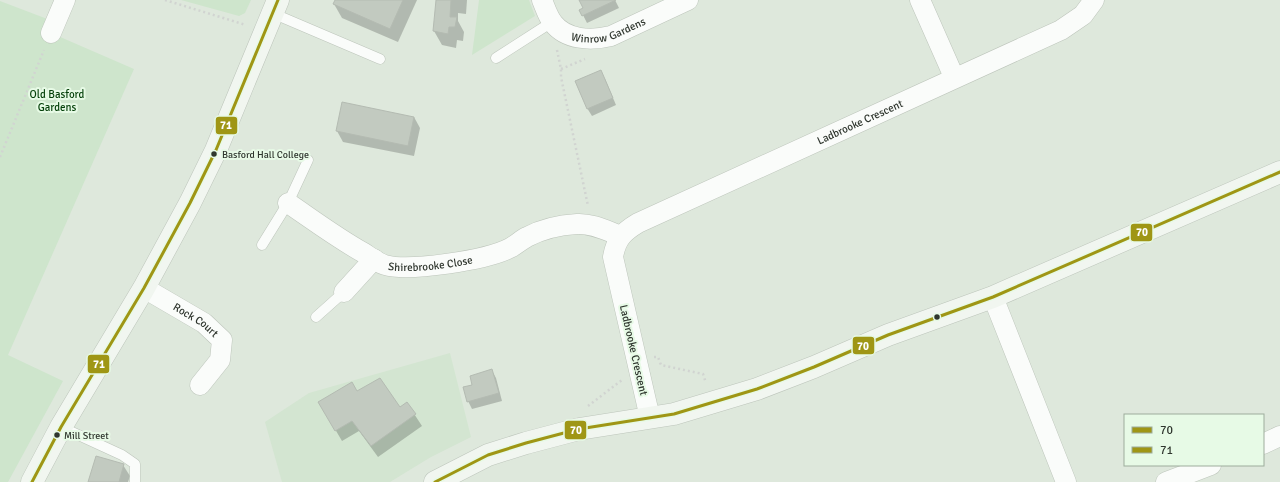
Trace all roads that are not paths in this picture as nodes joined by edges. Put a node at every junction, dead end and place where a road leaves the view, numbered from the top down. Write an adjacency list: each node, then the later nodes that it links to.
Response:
1 (65, 0): 8 (street)
2 (542, 0): 7 (street, Winrow Gardens)
3 (688, 0): 7 (street, Winrow Gardens)
4 (920, 0): 11 (street)
5 (1094, 0): 11 (street, Ladbrooke Crescent)
6 (272, 15): 10 (lane); 18 (street)
7 (552, 22): 9 (lane)
8 (51, 33)
9 (496, 58)
10 (380, 59)
11 (954, 78): 15 (street, Ladbrooke Crescent)
12 (308, 160): 14 (lane)
13 (1280, 172): 20 (street)
14 (288, 203): 16 (lane); 17 (street, Shirebrooke Close)
15 (620, 236): 17 (street, Shirebrooke Close); 23 (street, Ladbrooke Crescent)
16 (262, 245)
17 (374, 259): 19 (street, Shirebrooke Close)
18 (144, 288): 22 (street, Rock Court); 24 (street)
19 (344, 292): 21 (lane)
20 (993, 297): 23 (street); 31 (street)
21 (316, 317)
22 (200, 385)
23 (650, 418): 30 (street)
24 (61, 427): 28 (street); 29 (lane)
25 (1280, 436): 26 (street)
26 (1264, 444)
27 (1208, 466): 32 (street)
28 (32, 482)
29 (136, 482)
30 (435, 482)
31 (1066, 482)
32 (1166, 482)

